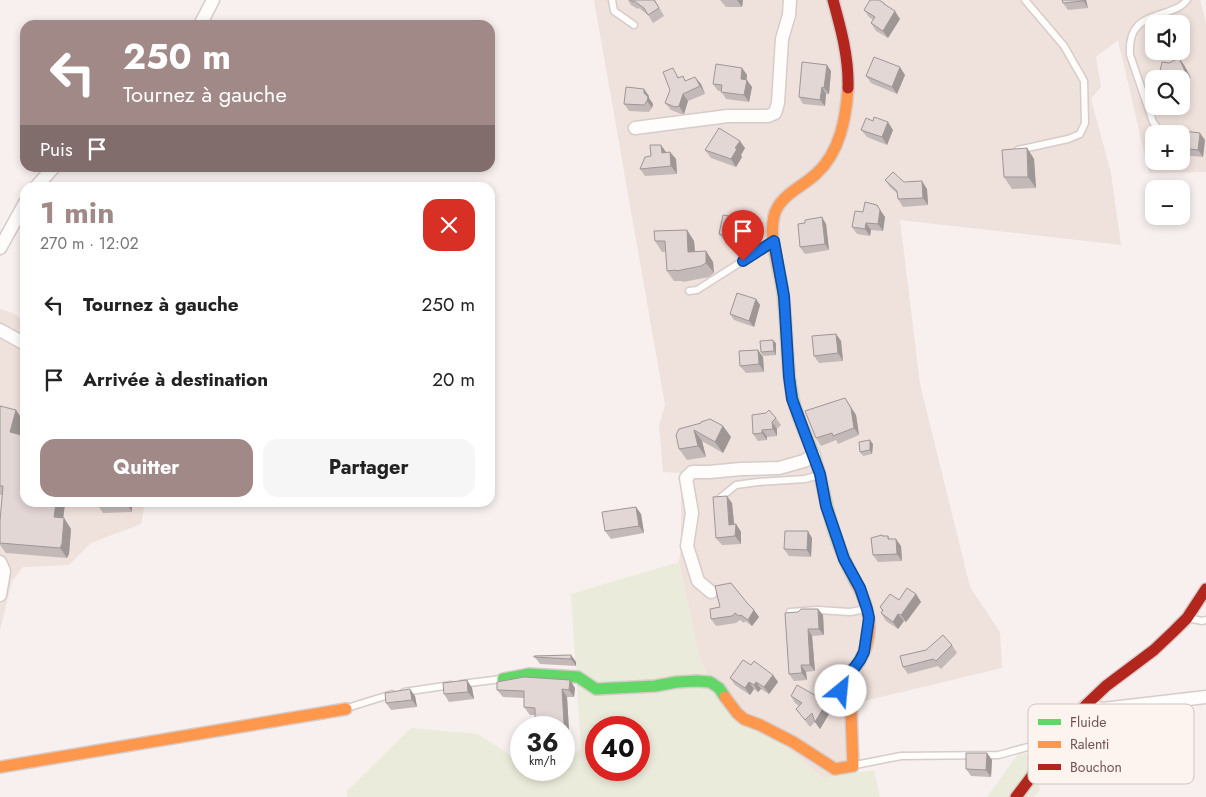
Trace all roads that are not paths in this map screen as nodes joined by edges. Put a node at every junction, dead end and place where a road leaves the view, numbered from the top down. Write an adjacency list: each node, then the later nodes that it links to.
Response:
1 (213, 0): 7 (street)
2 (612, 0): 8 (lane)
3 (790, 0): 10 (street)
4 (833, 0): 15 (street)
5 (1025, 0): 11 (lane)
6 (1187, 0): 9 (lane)
7 (203, 20)
8 (634, 25)
9 (1155, 125)
10 (634, 128)
11 (1014, 151)
12 (50, 172): 13 (street)
13 (41, 182)
14 (20, 212): 16 (street)
15 (774, 241): 17 (lane); 20 (street)
16 (0, 248)
17 (689, 291)
18 (0, 330): 19 (street)
19 (20, 341)
20 (814, 455): 21 (street); 25 (street)
21 (820, 474): 22 (lane); 27 (street)
22 (720, 498)
23 (1, 565): 26 (street)
24 (1206, 589): 29 (street)
25 (711, 592)
26 (0, 595)
27 (867, 609): 28 (lane); 38 (street)
28 (790, 612)
29 (1187, 618): 30 (lane); 33 (street)
30 (1206, 620)
31 (503, 679): 35 (lane); 38 (street)
32 (1206, 697): 34 (street)
33 (1087, 704)
34 (1145, 704)
35 (346, 709): 37 (street)
36 (1028, 748): 38 (lane)
37 (0, 766)
38 (853, 766)
39 (1028, 781): 40 (street)
40 (1016, 797)

